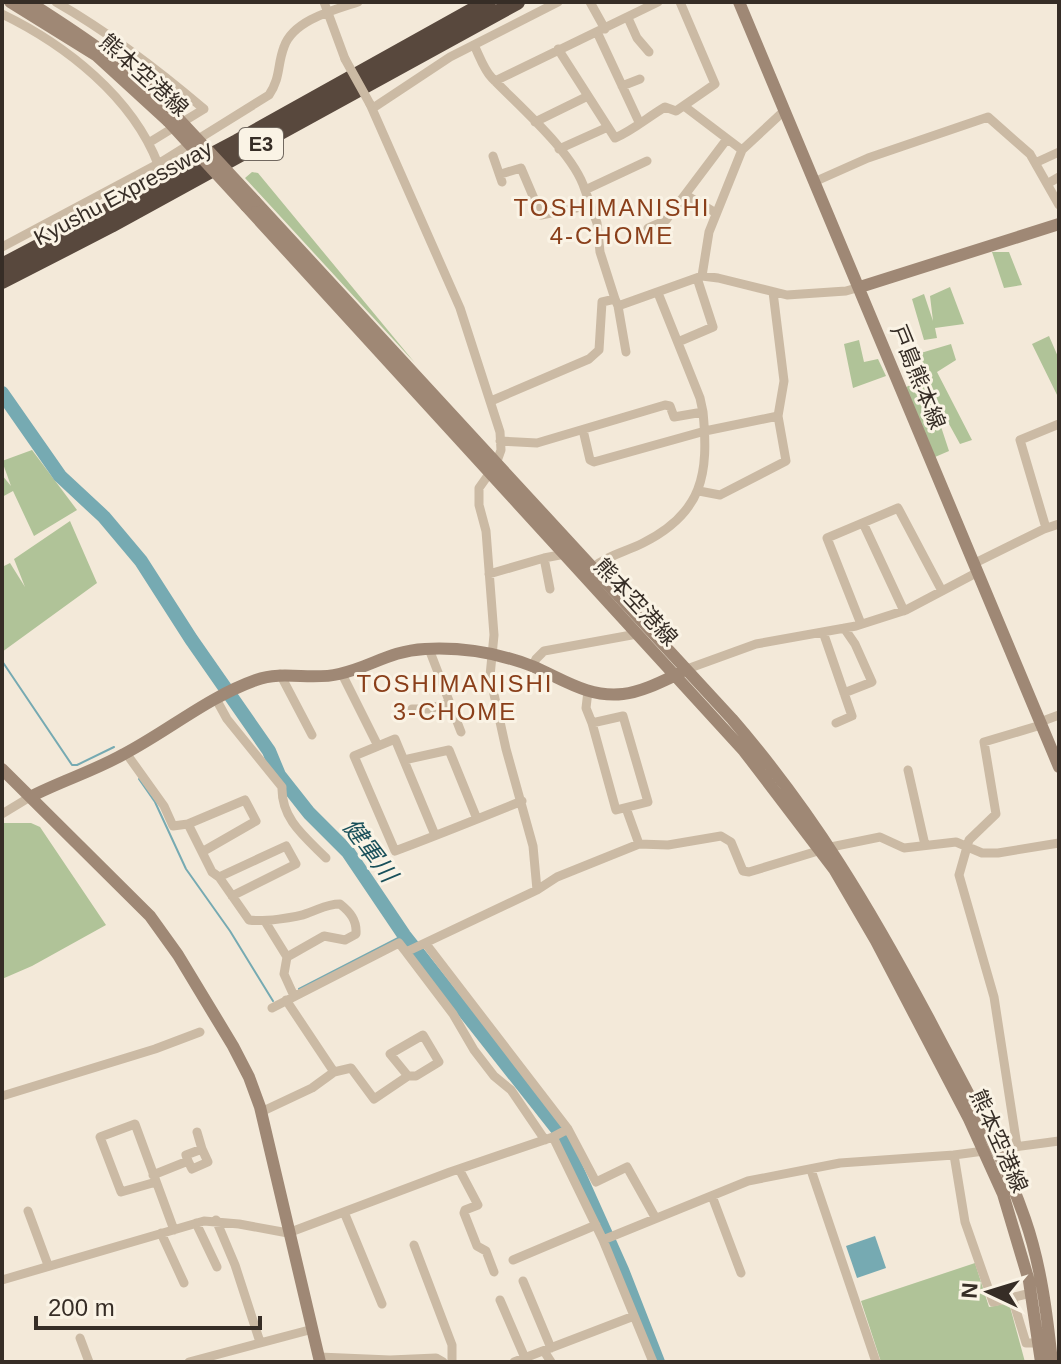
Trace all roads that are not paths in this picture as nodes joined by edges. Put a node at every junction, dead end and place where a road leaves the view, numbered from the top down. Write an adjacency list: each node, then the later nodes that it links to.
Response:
1 (10, 2): 26 (main road, 熊本空港線)
2 (29, 2): 26 (main road, 熊本空港線)
3 (56, 2): 31 (street)
4 (358, 2): 12 (street)
5 (488, 2): 50 (highway, Kyushu Expressway / E3)
6 (517, 2): 52 (highway, Kyushu Expressway / E3)
7 (558, 2): 16 (street)
8 (590, 2): 15 (street)
9 (658, 2): 14 (street)
10 (680, 2): 24 (street)
11 (739, 2): 25 (main road, 戸島熊本線)
12 (325, 7): 23 (street, bridge); 38 (street)
13 (2, 14): 31 (street)
14 (628, 18): 15 (street); 18 (street)
15 (601, 30): 17 (street); 21 (street)
16 (474, 45): 20 (street); 23 (street)
17 (558, 49): 20 (street); 22 (street)
18 (649, 52)
19 (640, 79): 21 (street)
20 (495, 81): 27 (street)
21 (622, 86): 28 (street)
22 (588, 96): 27 (street); 29 (street)
23 (372, 106): 59 (street)
24 (684, 106): 28 (street); 30 (street)
25 (785, 110): 33 (street); 40 (main road, 戸島熊本線)
26 (172, 118): 66 (main road, 熊本空港線, bridge)
27 (535, 122): 32 (street)
28 (639, 122): 29 (street)
29 (608, 127): 32 (street)
30 (727, 139): 33 (street); 43 (street)
31 (150, 142): 38 (street)
32 (559, 149): 42 (street)
33 (742, 150): 46 (street)
34 (493, 156): 44 (street)
35 (1057, 156): 37 (street)
36 (647, 161): 42 (street)
37 (1035, 163): 40 (street); 41 (street)
38 (158, 164): 49 (street)
39 (1059, 177): 41 (street)
40 (814, 182): 53 (main road, 戸島熊本線)
41 (1047, 184): 45 (street)
42 (585, 190): 44 (street)
43 (686, 195): 46 (street); 48 (street)
44 (591, 205): 56 (street)
45 (1059, 205)
46 (716, 213): 51 (street)
47 (1059, 224): 53 (main road)
48 (648, 228)
49 (2, 247)
50 (2, 266)
51 (699, 277): 54 (street); 55 (street); 57 (street)
52 (2, 281)
53 (860, 287): 54 (street); 74 (main road, 戸島熊本線)
54 (773, 292): 61 (street)
55 (658, 293): 56 (street); 57 (street)
56 (616, 302): 58 (street); 59 (street)
57 (678, 342): 60 (street)
58 (626, 352)
59 (491, 401): 65 (street)
60 (703, 412): 63 (street); 64 (street)
61 (778, 416): 64 (street); 67 (street)
62 (1059, 424): 70 (street)
63 (583, 430): 64 (street); 65 (street)
64 (705, 431): 67 (street)
65 (500, 441): 66 (street)
66 (494, 468): 71 (main road, 熊本空港線); 73 (main road, 熊本空港線); 75 (street)
67 (699, 491): 73 (street)
68 (863, 523): 77 (street); 78 (street); 79 (street)
69 (1059, 524): 70 (street)
70 (1046, 528): 74 (street)
71 (565, 554): 72 (street); 82 (main road, 熊本空港線)
72 (544, 558): 75 (street); 76 (street)
73 (592, 568): 86 (main road, 熊本空港線)
74 (976, 568): 77 (street); 97 (main road, 戸島熊本線)
75 (489, 574): 84 (street)
76 (550, 589)
77 (942, 591): 78 (street)
78 (904, 611): 79 (street)
79 (861, 624): 80 (street)
80 (844, 628): 81 (street); 90 (street)
81 (823, 632): 86 (street); 90 (street)
82 (637, 634): 85 (street); 86 (main road, 熊本空港線)
83 (429, 649): 84 (main road); 88 (main road); 92 (street)
84 (491, 653): 85 (main road); 108 (street)
85 (532, 667): 89 (main road)
86 (681, 672): 89 (main road); 118 (main road, 熊本空港線)
87 (280, 674): 88 (main road); 91 (main road); 99 (street)
88 (342, 674): 101 (street)
89 (588, 691): 95 (street)
90 (844, 693): 96 (street)
91 (216, 699): 102 (main road); 120 (street)
92 (449, 702): 93 (street); 98 (street)
93 (412, 709)
94 (1059, 715): 97 (street)
95 (592, 723): 109 (street); 109 (street)
96 (836, 723)
97 (1041, 723): 100 (main road, 戸島熊本線); 117 (street)
98 (461, 732)
99 (312, 735)
100 (1054, 743): 104 (main road, 戸島熊本線)
101 (378, 746): 103 (street); 113 (street)
102 (126, 753): 107 (main road); 112 (street)
103 (404, 760): 111 (street); 113 (street)
104 (1059, 767)
105 (2, 769): 107 (main road)
106 (908, 770): 116 (street)
107 (30, 797): 110 (street); 134 (main road)
108 (522, 801): 111 (street); 122 (street)
109 (626, 808): 115 (street)
110 (2, 814)
111 (477, 819): 113 (street)
112 (188, 824): 119 (street); 119 (street)
113 (435, 835)
114 (1059, 843): 117 (street)
115 (639, 844): 118 (street); 122 (street)
116 (925, 845): 117 (street); 118 (street)
117 (966, 846): 139 (street)
118 (826, 849): 140 (main road, 熊本空港線)
119 (202, 852): 121 (street)
120 (326, 858)
121 (219, 877): 123 (street); 123 (street)
122 (537, 890): 125 (street)
123 (232, 896): 124 (street)
124 (266, 923): 127 (street); 127 (street)
125 (426, 944): 126 (street); 135 (street)
126 (406, 952): 128 (street); 137 (street)
127 (287, 957): 128 (street)
128 (290, 998): 129 (street); 131 (street)
129 (272, 1008)
130 (200, 1032): 133 (street)
131 (334, 1072): 132 (street); 134 (street)
132 (408, 1076): 132 (street)
133 (2, 1096)
134 (261, 1112): 154 (main road)
135 (568, 1129): 137 (street); 148 (street)
136 (197, 1132): 144 (street)
137 (549, 1138): 142 (street); 151 (street)
138 (1059, 1141): 139 (street)
139 (1017, 1146): 140 (street)
140 (990, 1150): 141 (street); 165 (main road, 熊本空港線); 186 (main road, 熊本空港線)
141 (954, 1155): 143 (street); 166 (street)
142 (459, 1169): 147 (street); 160 (street)
143 (811, 1170): 145 (street); 184 (street)
144 (155, 1178): 144 (street); 152 (street)
145 (712, 1196): 148 (street); 161 (street)
146 (28, 1211): 158 (street)
147 (344, 1212): 154 (street); 168 (street)
148 (655, 1217): 155 (street)
149 (216, 1220): 150 (street); 154 (street); 172 (street)
150 (196, 1223): 152 (street); 159 (street)
151 (596, 1225): 155 (street); 157 (street)
152 (174, 1230): 153 (street)
153 (161, 1233): 158 (street); 164 (street)
154 (288, 1233): 170 (main road)
155 (603, 1240): 169 (street)
156 (414, 1245): 180 (street)
157 (513, 1260)
158 (48, 1265): 162 (street)
159 (217, 1267)
160 (494, 1272)
161 (741, 1273)
162 (2, 1280)
163 (523, 1281): 174 (street)
164 (184, 1283)
165 (1031, 1293): 166 (street); 173 (main road, 熊本空港線)
166 (1012, 1297): 173 (street)
167 (500, 1300): 175 (street)
168 (382, 1304)
169 (634, 1316): 174 (street); 183 (street)
170 (313, 1329): 172 (street); 176 (main road)
171 (80, 1338): 177 (street)
172 (260, 1342): 178 (street)
173 (1038, 1343): 185 (main road, 熊本空港線)
174 (547, 1349): 175 (street); 182 (street)
175 (525, 1358): 181 (street)
176 (320, 1360): 179 (street)
177 (89, 1362)
178 (189, 1362)
179 (443, 1362)
180 (452, 1362)
181 (514, 1362)
182 (551, 1362)
183 (653, 1362)
184 (876, 1362)
185 (1041, 1362)
186 (1052, 1362)

